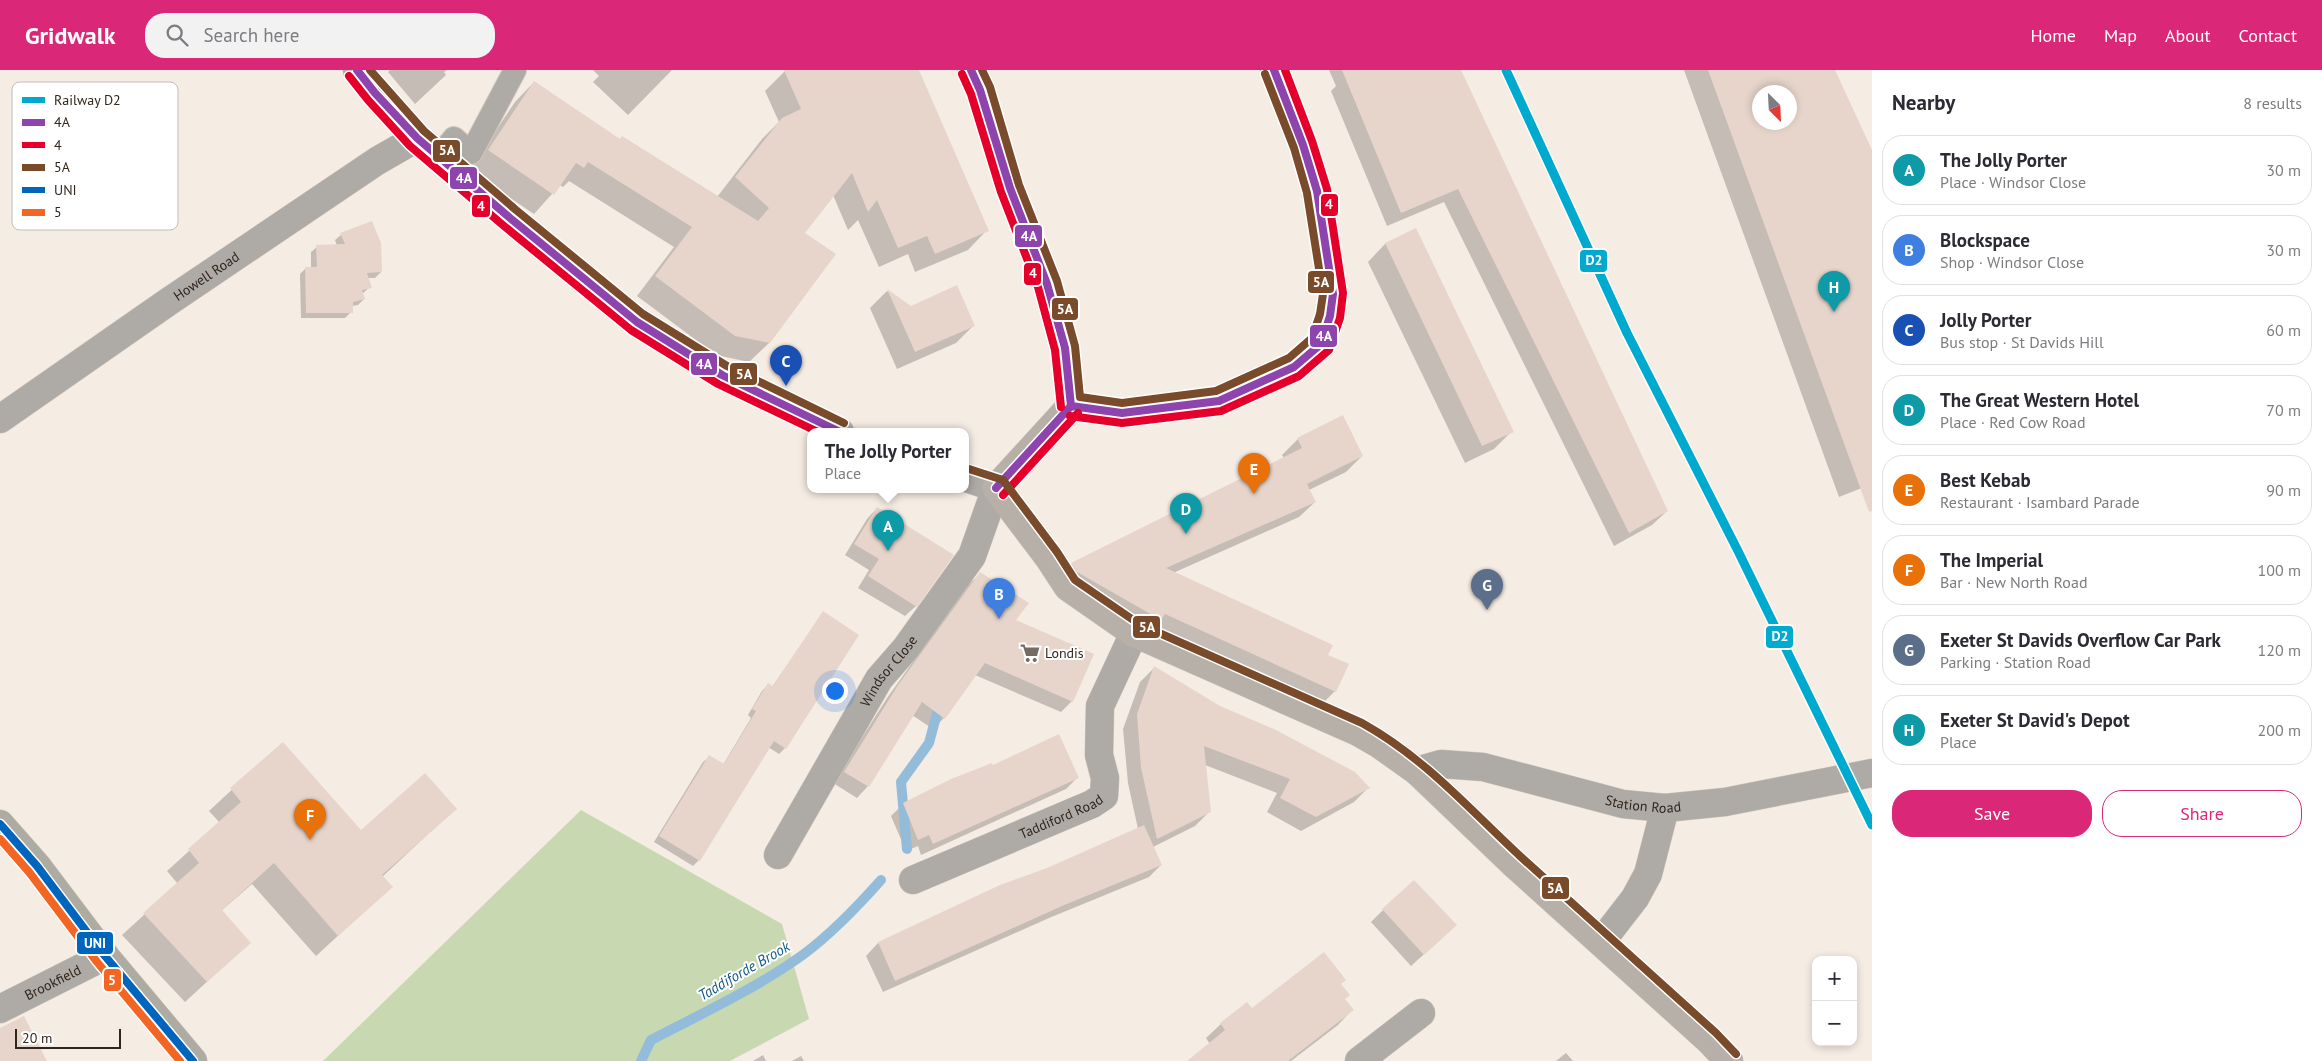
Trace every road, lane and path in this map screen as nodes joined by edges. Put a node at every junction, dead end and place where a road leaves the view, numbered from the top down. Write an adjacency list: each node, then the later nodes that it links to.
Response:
1 (357, 70): 5 (street)
2 (515, 70): 6 (street)
3 (971, 70): 7 (highway)
4 (1274, 70): 7 (street)
5 (416, 138): 6 (street); 8 (street, Howell Road)
6 (439, 156): 9 (street)
7 (1071, 406): 11 (highway)
8 (0, 419)
9 (832, 428)
10 (969, 479): 11 (street)
11 (996, 488): 12 (highway); 17 (street, Windsor Close)
12 (1134, 633): 13 (highway); 18 (street, Taddiford Road)
13 (1417, 771): 15 (street, Station Road); 19 (highway)
14 (1872, 773): 15 (street, Station Road)
15 (1664, 808): 19 (street)
16 (0, 824): 20 (main road)
17 (778, 855)
18 (913, 880)
19 (1601, 942): 25 (highway)
20 (105, 956): 21 (street, Brookfield); 23 (main road)
21 (0, 1009)
22 (1421, 1013): 24 (street)
23 (193, 1061)
24 (1359, 1061)
25 (1729, 1061)

